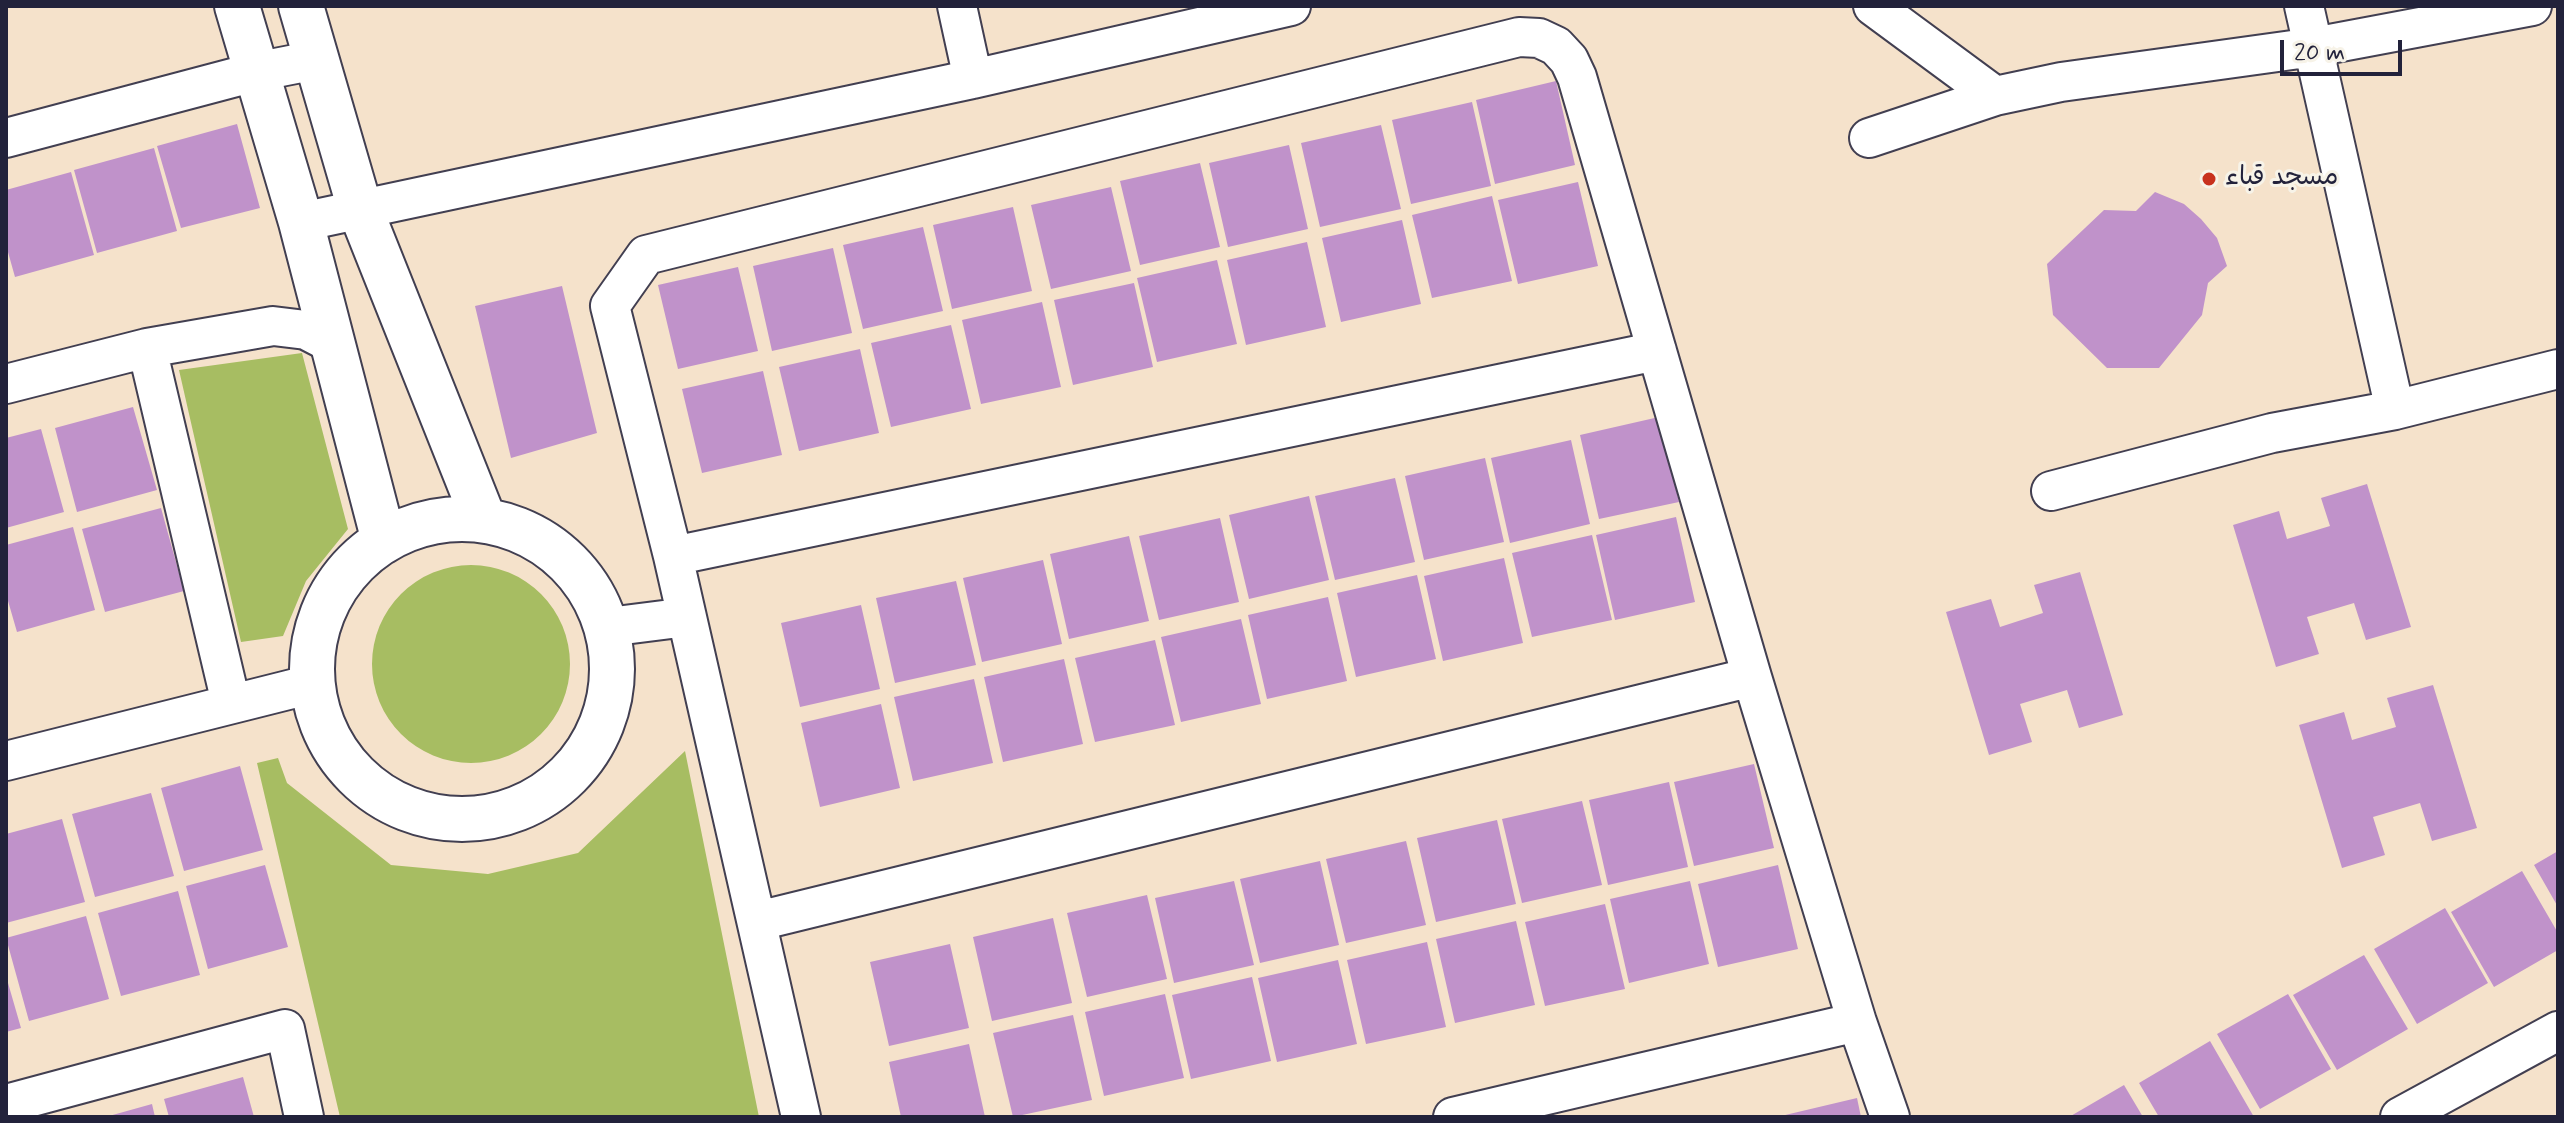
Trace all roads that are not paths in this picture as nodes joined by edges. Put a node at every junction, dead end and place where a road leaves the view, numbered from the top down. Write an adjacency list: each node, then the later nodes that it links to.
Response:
1 (237, 6): 10 (street)
2 (301, 6): 9 (street)
3 (957, 6): 11 (street)
4 (1291, 6): 11 (street)
5 (1873, 6): 12 (street)
6 (2304, 6): 8 (street)
7 (2532, 6): 8 (street)
8 (2314, 47): 12 (street); 22 (street)
9 (316, 60): 10 (street); 15 (street)
10 (255, 72): 13 (street); 16 (street)
11 (973, 79): 15 (street)
12 (1995, 96): 14 (street)
13 (6, 138)
14 (1869, 138)
15 (360, 209): 16 (street); 24 (street)
16 (301, 222): 17 (street)
17 (333, 344): 18 (street); 25 (street)
18 (147, 348): 21 (street); 31 (street)
19 (1657, 351): 26 (street); 26 (street); 29 (street)
20 (2558, 369): 22 (street)
21 (6, 384)
22 (2395, 410): 23 (street)
23 (2051, 491)
24 (484, 520): 25 (street); 28 (street)
25 (384, 541): 30 (street)
26 (673, 556): 27 (street)
27 (687, 617): 28 (street); 33 (street)
28 (608, 627): 30 (street)
29 (1752, 677): 33 (street); 34 (street)
30 (312, 684): 31 (street)
31 (231, 703): 32 (street)
32 (6, 761)
33 (758, 921): 38 (street)
34 (1857, 1022): 39 (street); 40 (street)
35 (2558, 1031): 41 (street)
36 (6, 1104): 37 (street)
37 (304, 1117)
38 (801, 1117)
39 (1453, 1117)
40 (1890, 1117)
41 (2400, 1117)

